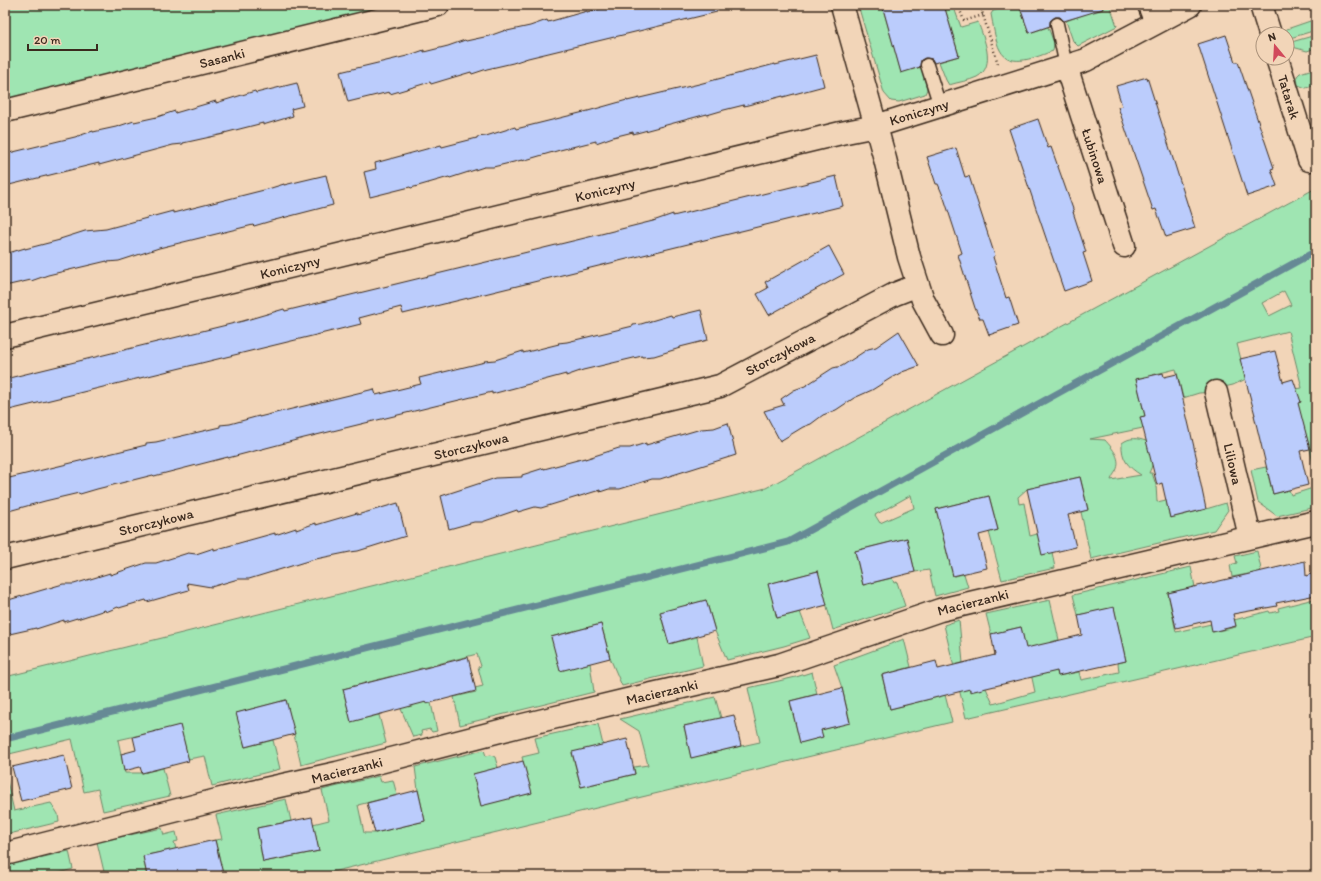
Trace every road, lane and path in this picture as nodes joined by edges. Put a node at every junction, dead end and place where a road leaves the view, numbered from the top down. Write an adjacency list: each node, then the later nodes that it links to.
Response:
1 (438, 5): 18 (street, Sasanki)
2 (842, 5): 19 (street)
3 (958, 5): 10 (path)
4 (980, 5): 8 (path)
5 (998, 5): 8 (path)
6 (1190, 5): 9 (street, Koniczyny)
7 (1261, 5): 12 (street)
8 (981, 10): 10 (path)
9 (1152, 14): 15 (street, Koniczyny)
10 (983, 15): 14 (path)
11 (1057, 24): 15 (lane)
12 (1268, 26)
13 (928, 65): 17 (lane)
14 (998, 66)
15 (1066, 66): 17 (street, Koniczyny); 21 (street, Łubinowa)
16 (1279, 66): 20 (street, Tatarak)
17 (940, 106): 19 (street, Koniczyny)
18 (5, 111)
19 (876, 126): 22 (street); 24 (street, Koniczyny)
20 (1308, 160)
21 (1124, 246)
22 (918, 285): 23 (street); 28 (street, Storczykowa)
23 (942, 335)
24 (5, 336)
25 (1216, 392): 27 (street, Liliowa)
26 (1316, 522): 27 (street, Macierzanki)
27 (1250, 537): 29 (street, Macierzanki)
28 (5, 558)
29 (5, 854)

